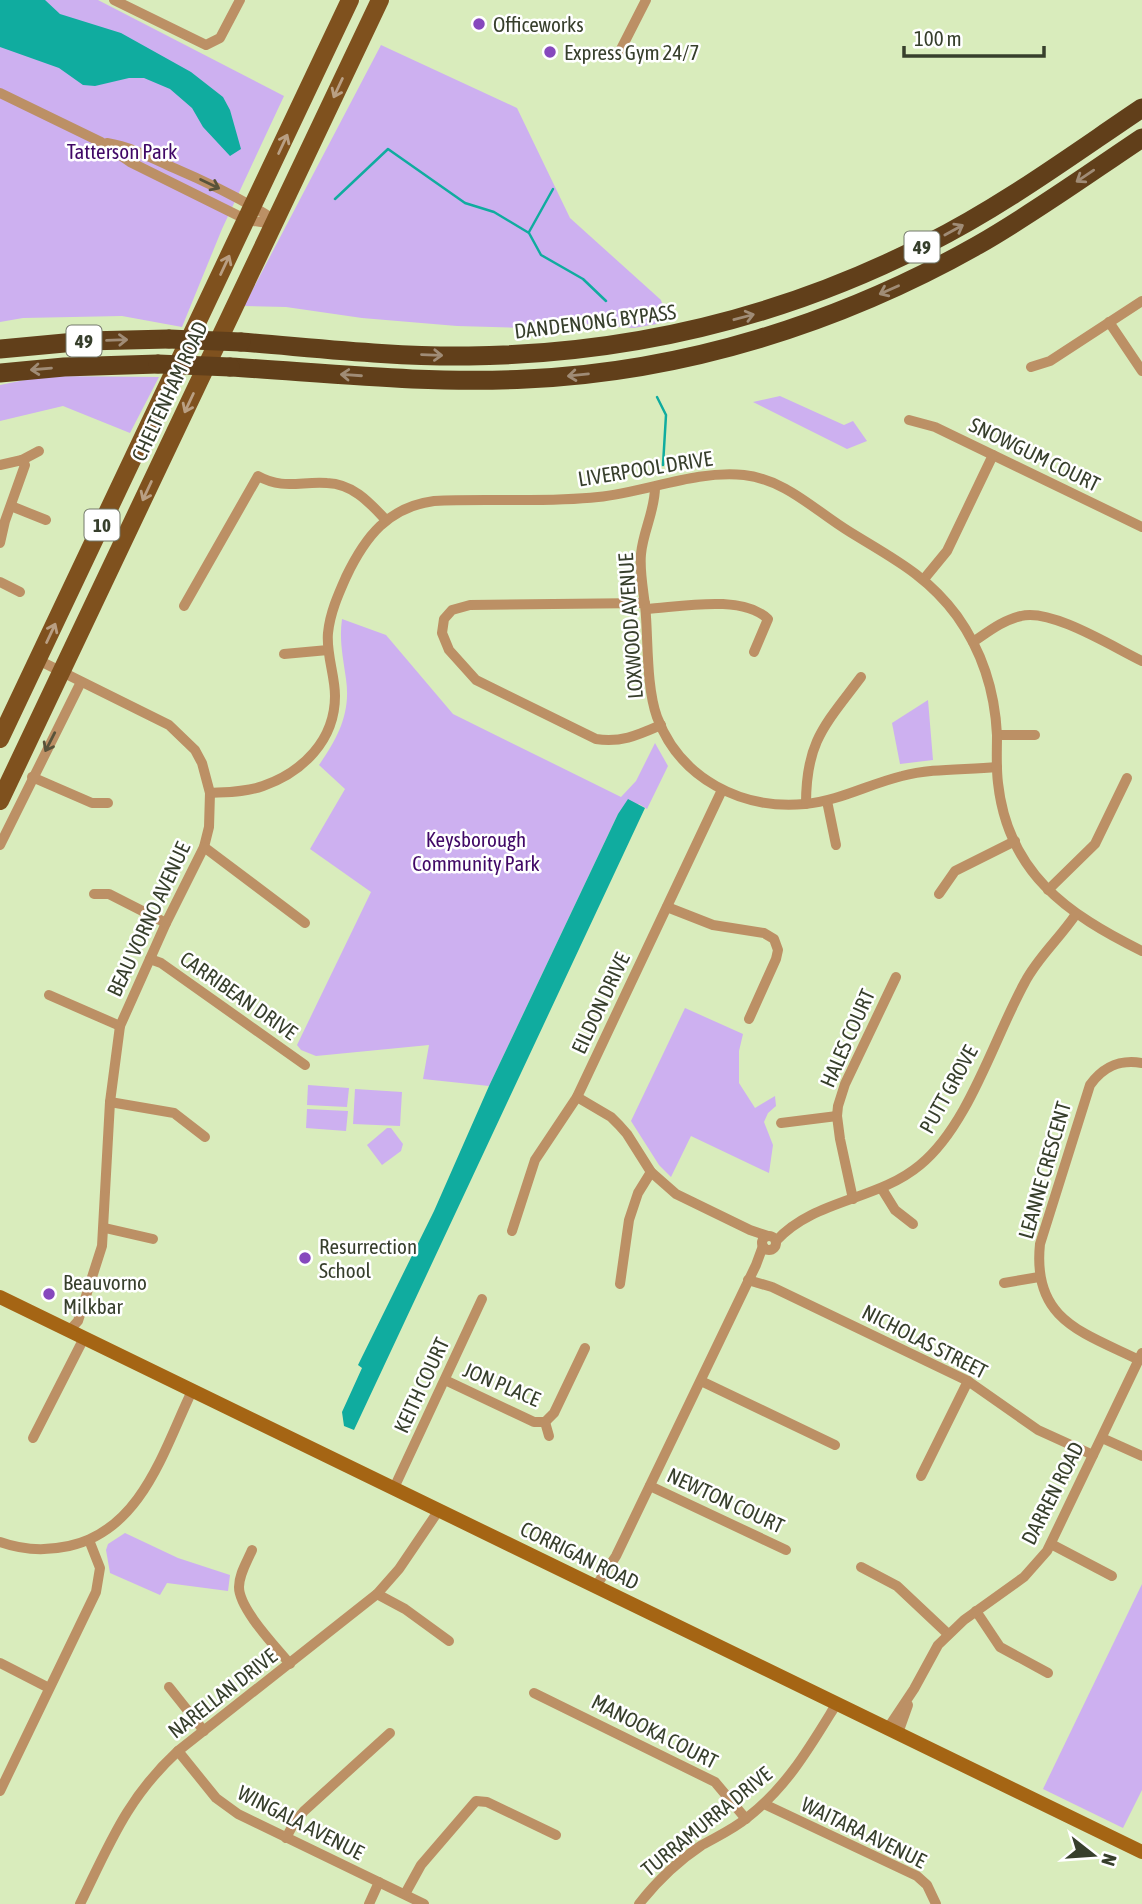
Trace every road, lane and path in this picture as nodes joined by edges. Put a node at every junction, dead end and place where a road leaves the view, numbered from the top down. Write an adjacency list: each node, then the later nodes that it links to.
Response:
1 (114, 0): 2 (street)
2 (240, 0)
3 (350, 0): 10 (main road, CHELTENHAM ROAD / 10, one-way to 3)
4 (380, 0): 11 (main road, CHELTENHAM ROAD / 10, one-way to 11)
5 (646, 0): 6 (street)
6 (619, 53)
7 (0, 93): 10 (street)
8 (1142, 108): 14 (highway, DANDENONG BYPASS / 49, one-way to 8, bridge)
9 (1142, 138): 17 (highway, 49, one-way to 17, bridge)
10 (250, 213): 11 (street); 38 (main road, CHELTENHAM ROAD / 10, one-way to 10)
11 (274, 223): 40 (main road, CHELTENHAM ROAD / 10, one-way to 40)
12 (1142, 300): 13 (street)
13 (1109, 322): 15 (street); 16 (street)
14 (0, 349)
15 (1031, 367)
16 (1142, 371)
17 (0, 373)
18 (909, 420): 20 (street, SNOWGUM COURT)
19 (39, 451): 21 (street)
20 (993, 455): 27 (street, SNOWGUM COURT); 29 (street)
21 (22, 460): 22 (street); 24 (street)
22 (0, 465)
23 (655, 487): 25 (street, LIVERPOOL DRIVE); 29 (street, LIVERPOOL DRIVE); 33 (street, LOXWOOD AVENUE)
24 (11, 506): 26 (street); 28 (street)
25 (385, 519): 32 (street); 35 (street, LIVERPOOL DRIVE)
26 (46, 520)
27 (1142, 527)
28 (0, 543)
29 (924, 579): 34 (street, LIVERPOOL DRIVE)
30 (0, 582): 31 (street)
31 (20, 592)
32 (184, 606)
33 (646, 606): 36 (street); 43 (street, LOXWOOD AVENUE); 43 (street)
34 (972, 642): 39 (street); 44 (street, LIVERPOOL DRIVE)
35 (328, 650): 37 (street); 51 (street, LIVERPOOL DRIVE)
36 (754, 652)
37 (284, 654)
38 (38, 660): 40 (street, BEAU VORNO AVENUE); 46 (main road, CHELTENHAM ROAD / 10)
39 (1142, 661)
40 (62, 672): 42 (street, BEAU VORNO AVENUE); 52 (main road, CHELTENHAM ROAD / 10)
41 (861, 677): 55 (street)
42 (81, 681): 48 (street, one-way to 48); 51 (street, BEAU VORNO AVENUE)
43 (661, 725): 50 (street, LOXWOOD AVENUE)
44 (997, 735): 45 (street); 47 (street, LIVERPOOL DRIVE)
45 (1035, 735)
46 (0, 739)
47 (997, 767): 53 (street, LOXWOOD AVENUE); 56 (street, LIVERPOOL DRIVE)
48 (32, 776): 54 (street); 57 (street)
49 (1127, 778): 60 (street)
50 (722, 790): 55 (street, LOXWOOD AVENUE); 63 (street, EILDON DRIVE)
51 (210, 793): 59 (street, BEAU VORNO AVENUE)
52 (0, 801)
53 (827, 801): 55 (street, LOXWOOD AVENUE); 58 (street)
54 (108, 803)
55 (806, 804)
56 (1015, 841): 60 (street, LIVERPOOL DRIVE); 62 (street)
57 (0, 845)
58 (836, 845)
59 (204, 847): 65 (street, BEAU VORNO AVENUE); 66 (street)
60 (1048, 890): 64 (street, LIVERPOOL DRIVE)
61 (94, 894): 65 (street)
62 (939, 894)
63 (667, 907): 71 (street); 75 (street, EILDON DRIVE)
64 (1079, 917): 67 (street, LIVERPOOL DRIVE); 81 (street, PUTT GROVE)
65 (166, 922): 68 (street, BEAU VORNO AVENUE)
66 (305, 923)
67 (1142, 951)
68 (150, 959): 72 (street, BEAU VORNO AVENUE); 74 (street, CARRIBEAN DRIVE)
69 (896, 977): 77 (street, HALES COURT)
70 (49, 995): 72 (street)
71 (748, 1019)
72 (120, 1026): 76 (street, BEAU VORNO AVENUE)
73 (1142, 1063): 89 (street, LEANNE CRESCENT)
74 (305, 1065)
75 (577, 1097): 80 (street); 85 (street, EILDON DRIVE)
76 (110, 1102): 79 (street); 84 (street, BEAU VORNO AVENUE)
77 (837, 1116): 78 (street); 82 (street, HALES COURT)
78 (781, 1123)
79 (205, 1137)
80 (651, 1172): 87 (street); 91 (street)
81 (882, 1189): 82 (street, PUTT GROVE); 83 (street)
82 (852, 1199): 87 (street, PUTT GROVE)
83 (913, 1224)
84 (105, 1228): 86 (street); 94 (street, BEAU VORNO AVENUE)
85 (512, 1231)
86 (153, 1238)
87 (768, 1241): 88 (street, PUTT GROVE)
88 (752, 1272): 99 (street, PUTT GROVE); 100 (street, NICHOLAS STREET)
89 (1039, 1277): 90 (street); 97 (street, LEANNE CRESCENT)
90 (1004, 1283)
91 (620, 1284)
92 (0, 1297): 94 (main road, CORRIGAN ROAD)
93 (482, 1299): 98 (street, KEITH COURT)
94 (69, 1331): 95 (main road, CORRIGAN ROAD)
95 (84, 1338): 101 (main road, CORRIGAN ROAD); 104 (street)
96 (585, 1348): 102 (street, JON PLACE)
97 (1141, 1357): 105 (street, DARREN ROAD)
98 (445, 1380): 102 (street, JON PLACE); 111 (street, KEITH COURT)
99 (701, 1381): 106 (street); 110 (street, PUTT GROVE)
100 (968, 1381): 107 (street, NICHOLAS STREET); 109 (street)
101 (192, 1391): 111 (main road, CORRIGAN ROAD); 113 (street)
102 (545, 1422): 103 (street, JON PLACE)
103 (549, 1436)
104 (33, 1438)
105 (1102, 1438): 107 (street, DARREN ROAD); 108 (street)
106 (835, 1445)
107 (1093, 1455): 115 (street, DARREN ROAD)
108 (1142, 1456)
109 (921, 1476)
110 (650, 1486): 117 (street, NEWTON COURT); 120 (street, PUTT GROVE)
111 (394, 1488): 112 (main road, CORRIGAN ROAD)
112 (434, 1508): 120 (main road, CORRIGAN ROAD); 121 (street, NARELLAN DRIVE)
113 (89, 1539): 114 (street); 129 (street)
114 (0, 1542)
115 (1051, 1544): 119 (street); 122 (street, DARREN ROAD)
116 (252, 1550): 126 (street)
117 (786, 1550)
118 (861, 1567): 123 (street)
119 (1112, 1576)
120 (600, 1588): 131 (main road, CORRIGAN ROAD)
121 (381, 1590): 124 (street); 126 (street, NARELLAN DRIVE)
122 (976, 1611): 123 (street, DARREN ROAD); 127 (street)
123 (948, 1634): 132 (street, DARREN ROAD)
124 (449, 1642)
125 (0, 1663): 129 (street)
126 (290, 1664): 133 (street, NARELLAN DRIVE)
127 (1048, 1673)
128 (169, 1687): 133 (street)
129 (50, 1688): 136 (street)
130 (534, 1693): 138 (street, MANOOKA COURT)
131 (832, 1701): 132 (main road, CORRIGAN ROAD); 137 (street, TURRAMURRA DRIVE)
132 (893, 1730): 141 (main road, CORRIGAN ROAD)
133 (204, 1731): 135 (street, NARELLAN DRIVE)
134 (390, 1733): 140 (street)
135 (178, 1751): 140 (street, WINGALA AVENUE); 144 (street, NARELLAN DRIVE)
136 (0, 1791)
137 (764, 1804): 138 (street, TURRAMURRA DRIVE); 148 (street, WAITARA AVENUE)
138 (746, 1819): 147 (street, TURRAMURRA DRIVE)
139 (556, 1835): 143 (street)
140 (286, 1838): 142 (street, WINGALA AVENUE)
141 (1142, 1852)
142 (379, 1882): 143 (street, WINGALA AVENUE); 145 (street)
143 (405, 1895): 146 (street, WINGALA AVENUE)
144 (80, 1904)
145 (369, 1904)
146 (424, 1904)
147 (639, 1904)
148 (936, 1904)

